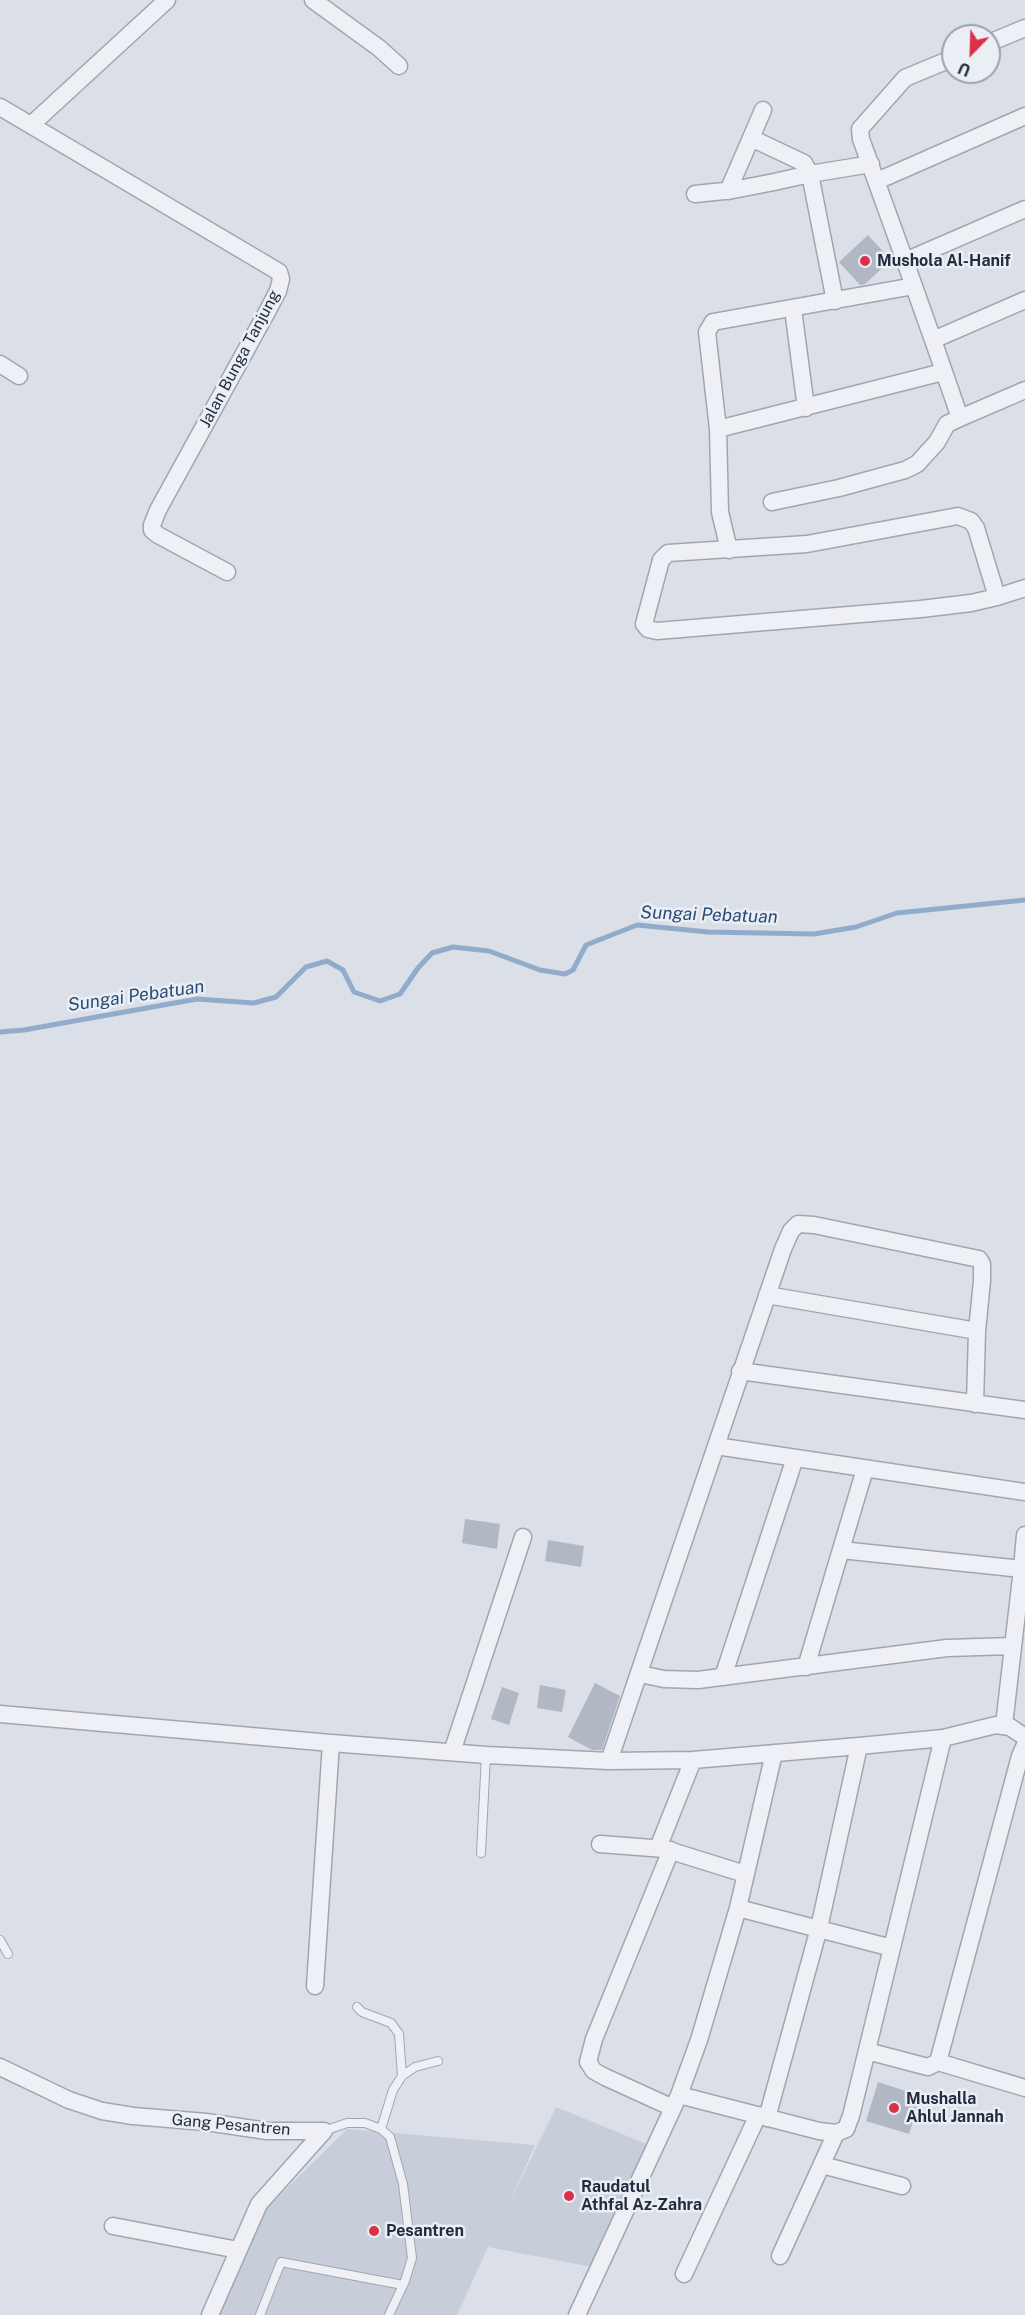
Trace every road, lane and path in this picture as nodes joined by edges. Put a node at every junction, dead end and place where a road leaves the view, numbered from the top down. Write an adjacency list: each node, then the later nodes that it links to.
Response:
1 (166, 0): 10 (street)
2 (313, 0): 6 (street)
3 (1025, 28): 4 (street)
4 (1001, 38)
5 (941, 63): 12 (street)
6 (399, 66)
7 (0, 107): 10 (street, Jalan Bunga Tanjung)
8 (764, 110): 11 (street)
9 (1025, 116): 14 (street)
10 (31, 125): 33 (street, Jalan Bunga Tanjung)
11 (751, 138): 13 (street); 15 (street)
12 (871, 164): 13 (street); 14 (street)
13 (810, 174): 15 (street); 21 (street)
14 (877, 181): 18 (street)
15 (728, 191): 16 (street)
16 (695, 195)
17 (1025, 209): 18 (street)
18 (905, 261): 19 (street)
19 (914, 286): 21 (street); 23 (street)
20 (1025, 300): 23 (street)
21 (835, 301): 22 (street)
22 (793, 309): 28 (street); 30 (street)
23 (933, 340): 25 (street)
24 (0, 364): 26 (street)
25 (943, 372): 28 (street); 29 (street)
26 (19, 376)
27 (1025, 390): 29 (street)
28 (806, 408): 30 (street)
29 (960, 418): 31 (street)
30 (718, 429): 32 (street)
31 (772, 502)
32 (729, 550): 35 (street); 35 (street)
33 (226, 572)
34 (1025, 588): 35 (street)
35 (997, 597)
36 (768, 1295): 37 (street); 37 (street); 38 (street)
37 (977, 1331): 39 (street)
38 (740, 1371): 39 (street); 41 (street)
39 (975, 1404): 40 (street)
40 (1025, 1410)
41 (716, 1446): 42 (street); 51 (street)
42 (795, 1458): 43 (street); 52 (street)
43 (865, 1469): 44 (street); 47 (street)
44 (1025, 1492)
45 (1025, 1535): 48 (street)
46 (523, 1537): 60 (street)
47 (842, 1550): 48 (street); 50 (street)
48 (1022, 1569): 49 (street)
49 (1012, 1646): 50 (street); 54 (street)
50 (806, 1667): 52 (street)
51 (640, 1674): 52 (street); 64 (street)
52 (723, 1677)
53 (0, 1714): 57 (street)
54 (1004, 1725): 55 (street); 56 (street)
55 (1025, 1737)
56 (943, 1738): 58 (street); 72 (street)
57 (331, 1743): 60 (street); 74 (street)
58 (859, 1746): 61 (street); 70 (street)
59 (1025, 1746): 78 (street)
60 (452, 1752): 62 (street)
61 (774, 1753): 63 (street); 68 (street)
62 (486, 1755): 64 (street); 67 (lane)
63 (693, 1760): 64 (street); 66 (street)
64 (609, 1761)
65 (600, 1844): 66 (street)
66 (665, 1849): 68 (street); 82 (street)
67 (481, 1853)
68 (745, 1874): 69 (street)
69 (738, 1908): 70 (street); 82 (street)
70 (819, 1928): 72 (street); 83 (street)
71 (0, 1940): 73 (lane)
72 (892, 1948): 76 (street)
73 (8, 1954)
74 (315, 1986)
75 (357, 2007): 80 (lane)
76 (867, 2051): 78 (street); 86 (street)
77 (438, 2061): 80 (lane)
78 (938, 2062): 81 (street)
79 (0, 2067): 85 (street, Gang Pesantren)
80 (402, 2076): 84 (lane)
81 (1025, 2088)
82 (676, 2101): 83 (street); 97 (street)
83 (762, 2117): 86 (street); 92 (street)
84 (381, 2129): 85 (lane); 93 (lane)
85 (324, 2131): 90 (street, Gang Pesantren)
86 (836, 2133): 87 (street)
87 (822, 2165): 88 (street); 91 (street)
88 (902, 2186)
89 (113, 2226): 90 (street)
90 (238, 2250): 94 (street, Gang Pesantren)
91 (780, 2256)
92 (684, 2274)
93 (404, 2285): 95 (lane); 96 (lane)
94 (210, 2315)
95 (260, 2315)
96 (389, 2315)
97 (577, 2315)

